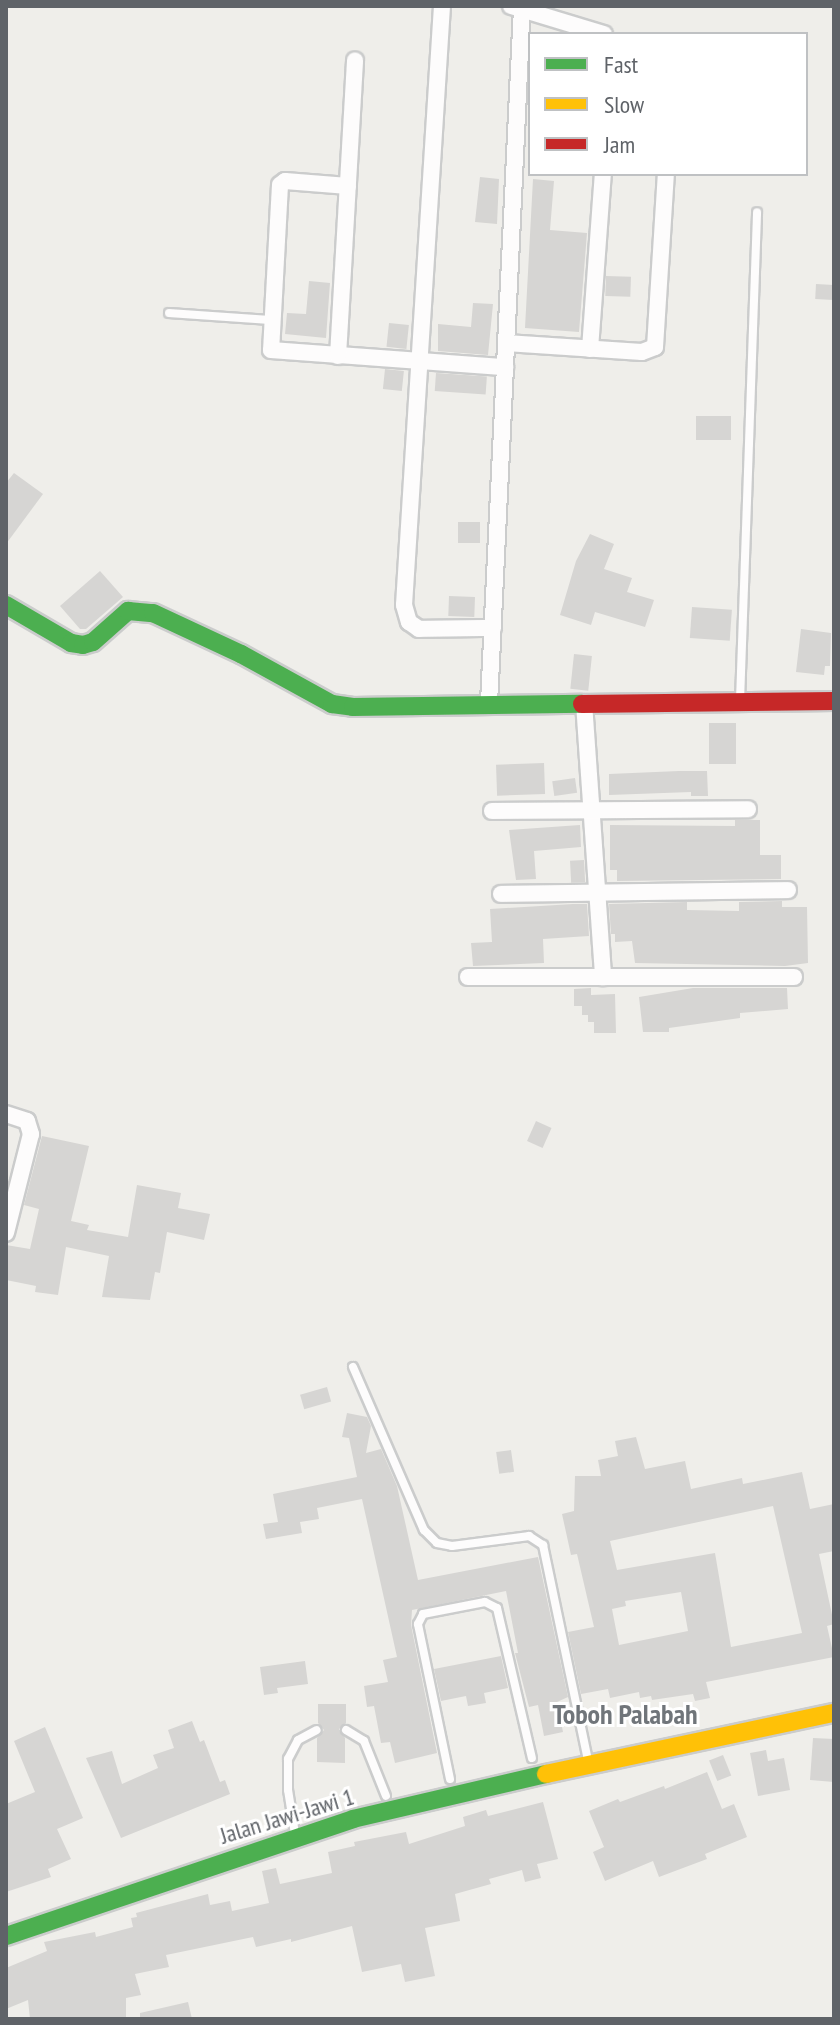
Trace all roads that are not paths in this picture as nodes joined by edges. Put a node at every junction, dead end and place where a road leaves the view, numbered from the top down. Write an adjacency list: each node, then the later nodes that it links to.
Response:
1 (442, 6): 14 (street)
2 (516, 8): 3 (street); 11 (street)
3 (597, 32)
4 (355, 60): 7 (street)
5 (603, 176): 12 (street)
6 (666, 176): 12 (street)
7 (348, 186): 10 (street); 13 (street)
8 (757, 212): 18 (lane)
9 (169, 313): 10 (lane)
10 (270, 320): 13 (street)
11 (506, 343): 12 (street); 15 (street)
12 (590, 349)
13 (338, 356): 14 (street)
14 (418, 361): 15 (street); 17 (street)
15 (505, 367): 17 (street)
16 (6, 605): 20 (main road)
17 (493, 628): 20 (street)
18 (740, 701): 19 (main road); 21 (main road)
19 (834, 701)
20 (489, 703): 21 (main road)
21 (584, 703): 22 (street)
22 (592, 809): 23 (street); 24 (street); 26 (street)
23 (748, 809)
24 (492, 811)
25 (788, 890): 26 (street)
26 (599, 892): 27 (street); 29 (street)
27 (501, 894)
28 (468, 977): 29 (street)
29 (603, 977): 30 (street)
30 (794, 977)
31 (6, 1114): 32 (street)
32 (6, 1233)
33 (353, 1367): 40 (lane)
34 (834, 1694): 35 (main road)
35 (812, 1698)
36 (834, 1713): 40 (main road, Jalan Jawi-Jawi 1)
37 (317, 1730): 43 (lane)
38 (346, 1730): 42 (lane)
39 (538, 1756): 41 (main road); 41 (lane)
40 (589, 1764): 43 (main road, Jalan Jawi-Jawi 1)
41 (450, 1779): 42 (main road)
42 (386, 1796): 43 (main road)
43 (294, 1829): 44 (main road); 46 (main road, Jalan Jawi-Jawi 1)
44 (54, 1899)
45 (10, 1914): 46 (main road)
46 (11, 1934)

